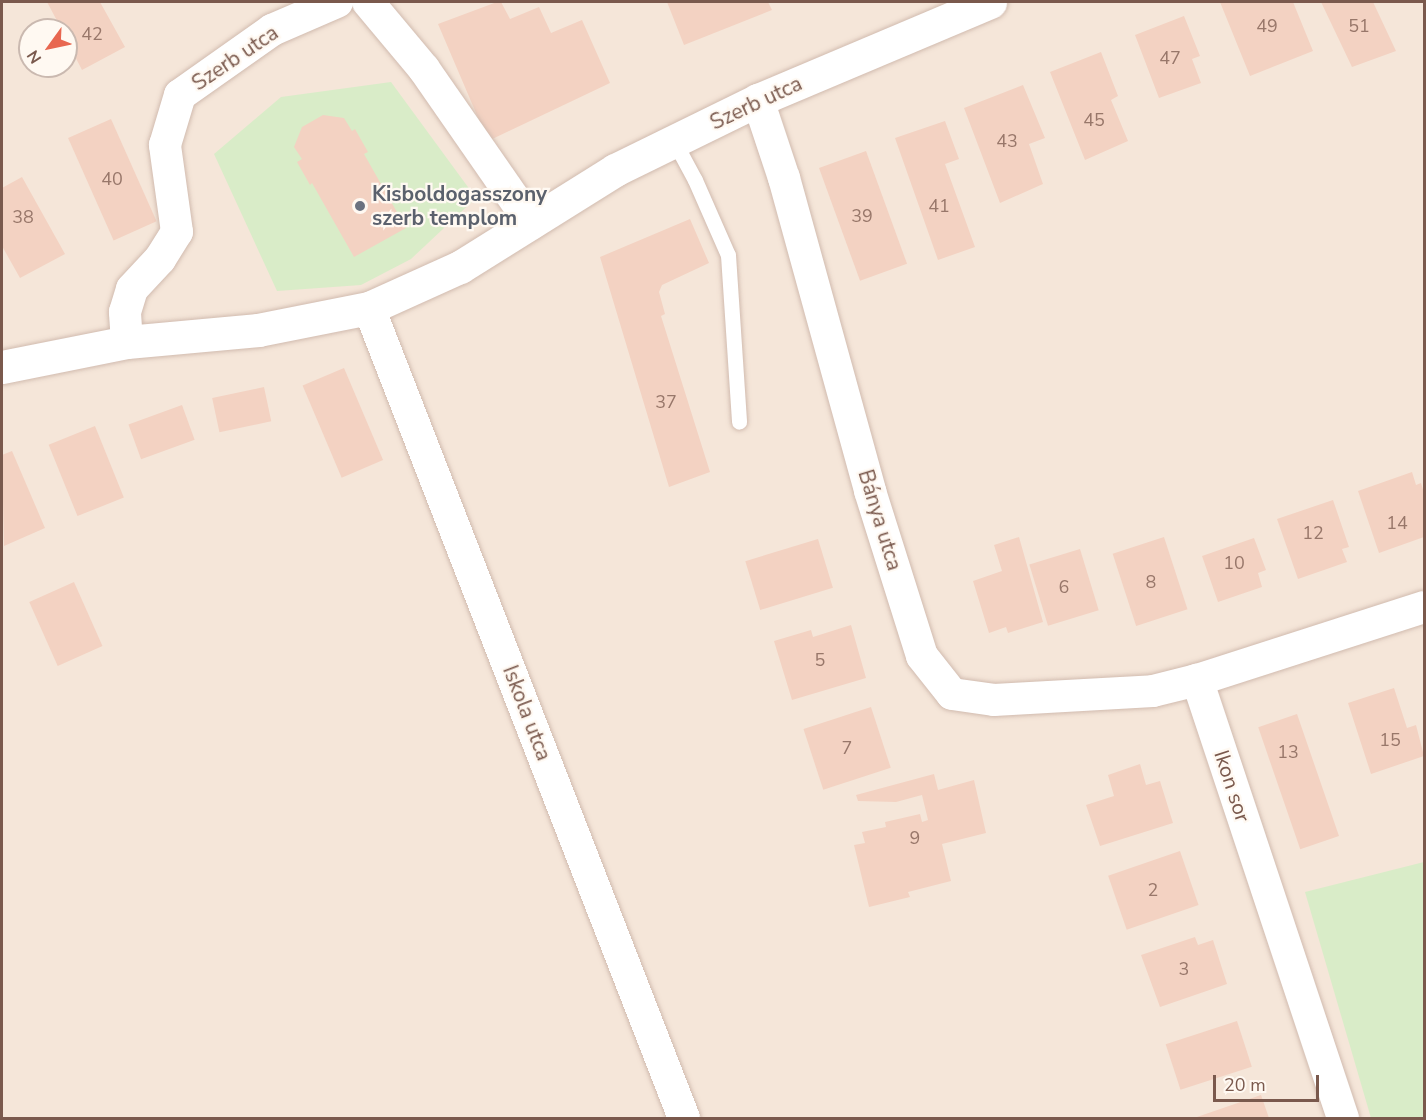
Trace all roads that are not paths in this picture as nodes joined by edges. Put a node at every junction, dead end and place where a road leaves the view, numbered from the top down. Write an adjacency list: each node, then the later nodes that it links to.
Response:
1 (337, 2): 8 (street, Szerb utca)
2 (368, 2): 6 (street)
3 (990, 2): 4 (main road, Szerb utca)
4 (758, 100): 5 (main road, Szerb utca); 12 (street, Bánya utca)
5 (674, 141): 6 (main road, Szerb utca); 10 (lane)
6 (531, 224): 7 (main road, Szerb utca)
7 (369, 308): 8 (main road, Szerb utca); 13 (street, Iskola utca)
8 (127, 342): 9 (main road, Szerb utca)
9 (2, 367)
10 (739, 422)
11 (1425, 607): 12 (street)
12 (1197, 680): 14 (street, Ikon sor)
13 (684, 1119)
14 (1343, 1119)

